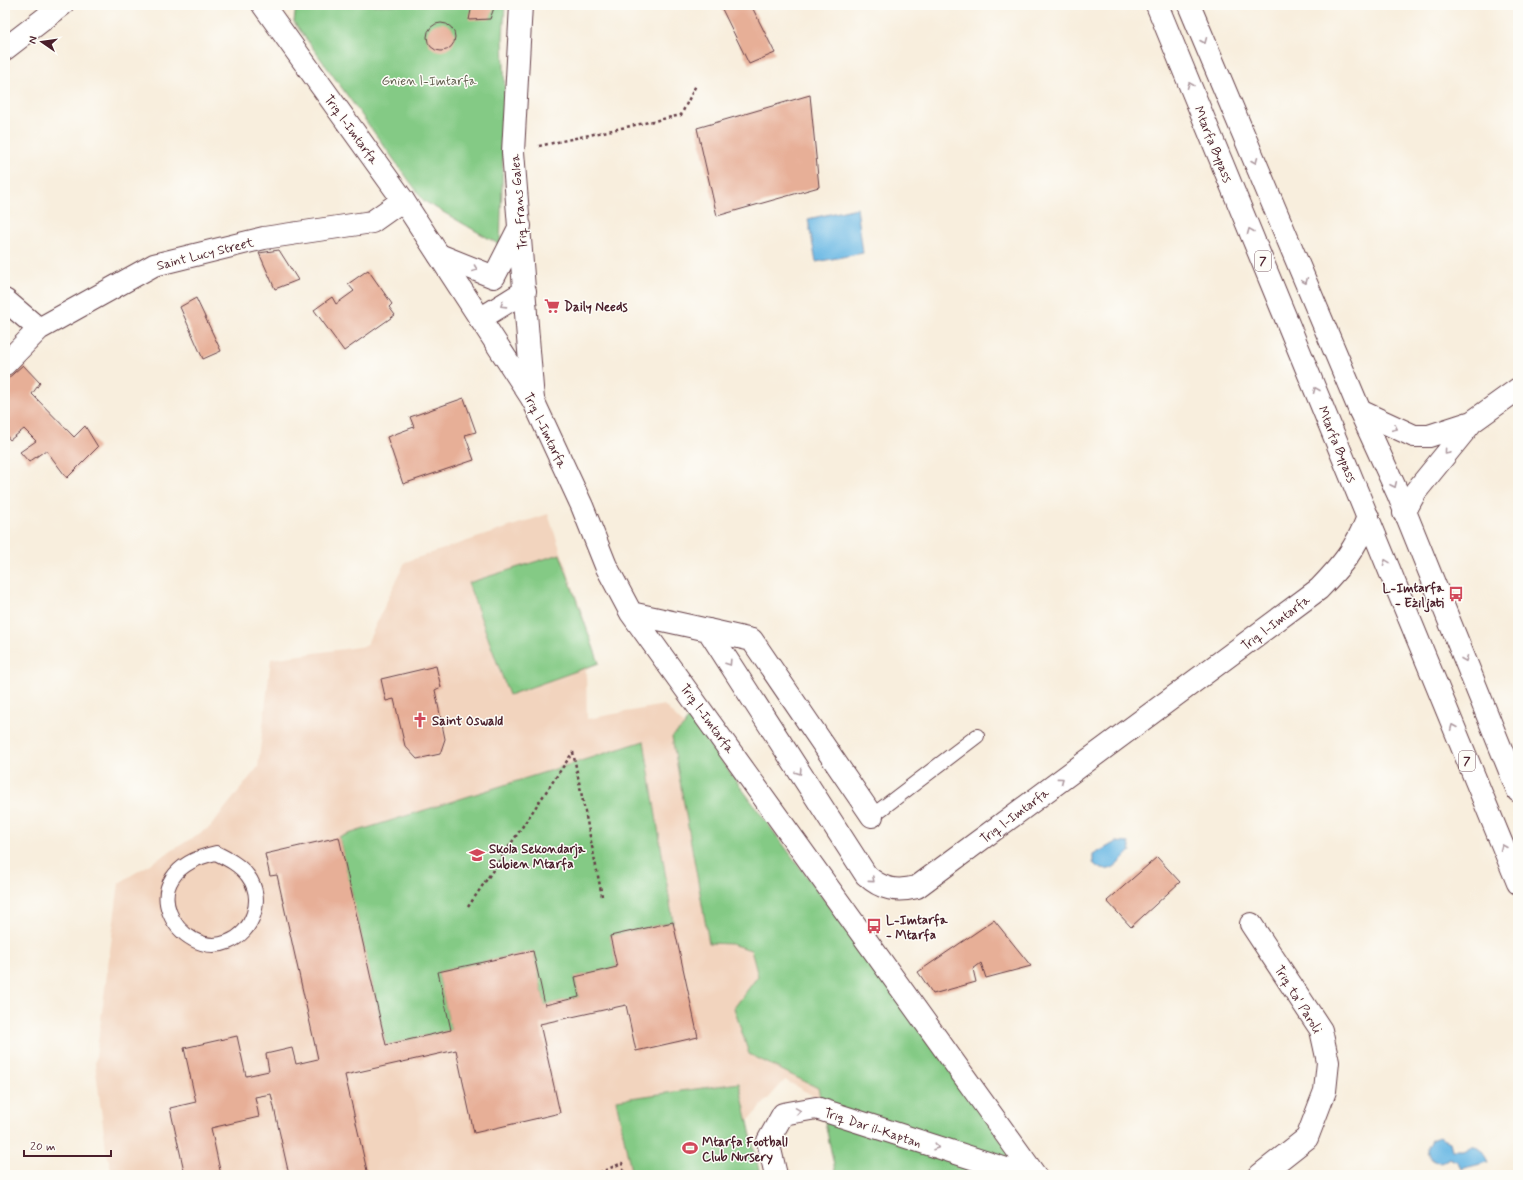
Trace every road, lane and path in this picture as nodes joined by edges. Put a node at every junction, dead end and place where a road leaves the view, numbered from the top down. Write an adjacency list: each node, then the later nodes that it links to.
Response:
1 (62, 5): 6 (main road)
2 (263, 5): 9 (main road, Triq l-Imtarfa)
3 (521, 5): 8 (main road, Triq Frans Galea)
4 (1157, 5): 22 (main road, Mtarfa Bypass / 7, one-way to 4)
5 (1189, 5): 19 (main road, one-way to 19)
6 (5, 48)
7 (696, 85): 8 (path)
8 (513, 152): 10 (main road, Triq Frans Galea)
9 (403, 200): 11 (main road, Triq l-Imtarfa); 15 (main road, Saint Lucy Street)
10 (520, 226): 11 (main road, one-way to 10); 12 (main road, Triq Frans Galea)
11 (438, 255): 14 (main road, Triq l-Imtarfa)
12 (525, 291): 14 (main road, one-way to 14); 18 (main road, Triq Frans Galea)
13 (5, 300): 15 (main road)
14 (480, 319): 18 (main road, Triq l-Imtarfa)
15 (39, 329): 16 (main road, Saint Lucy Street)
16 (5, 364)
17 (1518, 389): 20 (main road)
18 (533, 400): 23 (main road, Triq l-Imtarfa)
19 (1360, 411): 20 (main road, one-way to 20); 21 (main road, one-way to 21)
20 (1472, 422): 21 (main road, one-way to 21)
21 (1404, 513): 26 (main road, one-way to 26)
22 (1368, 517): 24 (main road, Triq l-Imtarfa, one-way to 22); 29 (main road, Mtarfa Bypass / 7, one-way to 22)
23 (631, 613): 24 (main road); 37 (main road, Triq l-Imtarfa)
24 (708, 630): 27 (main road)
25 (977, 736): 27 (lane)
26 (1518, 792)
27 (872, 816)
28 (190, 861): 28 (lane)
29 (1518, 883)
30 (602, 896): 31 (path)
31 (468, 907)
32 (1251, 924): 38 (main road, Triq ta' Paroli)
33 (594, 1175): 34 (path)
34 (624, 1175)
35 (776, 1175): 36 (main road, Triq Dar il-Kaptan, one-way to 36)
36 (1025, 1175)
37 (1035, 1175)
38 (1260, 1175)

